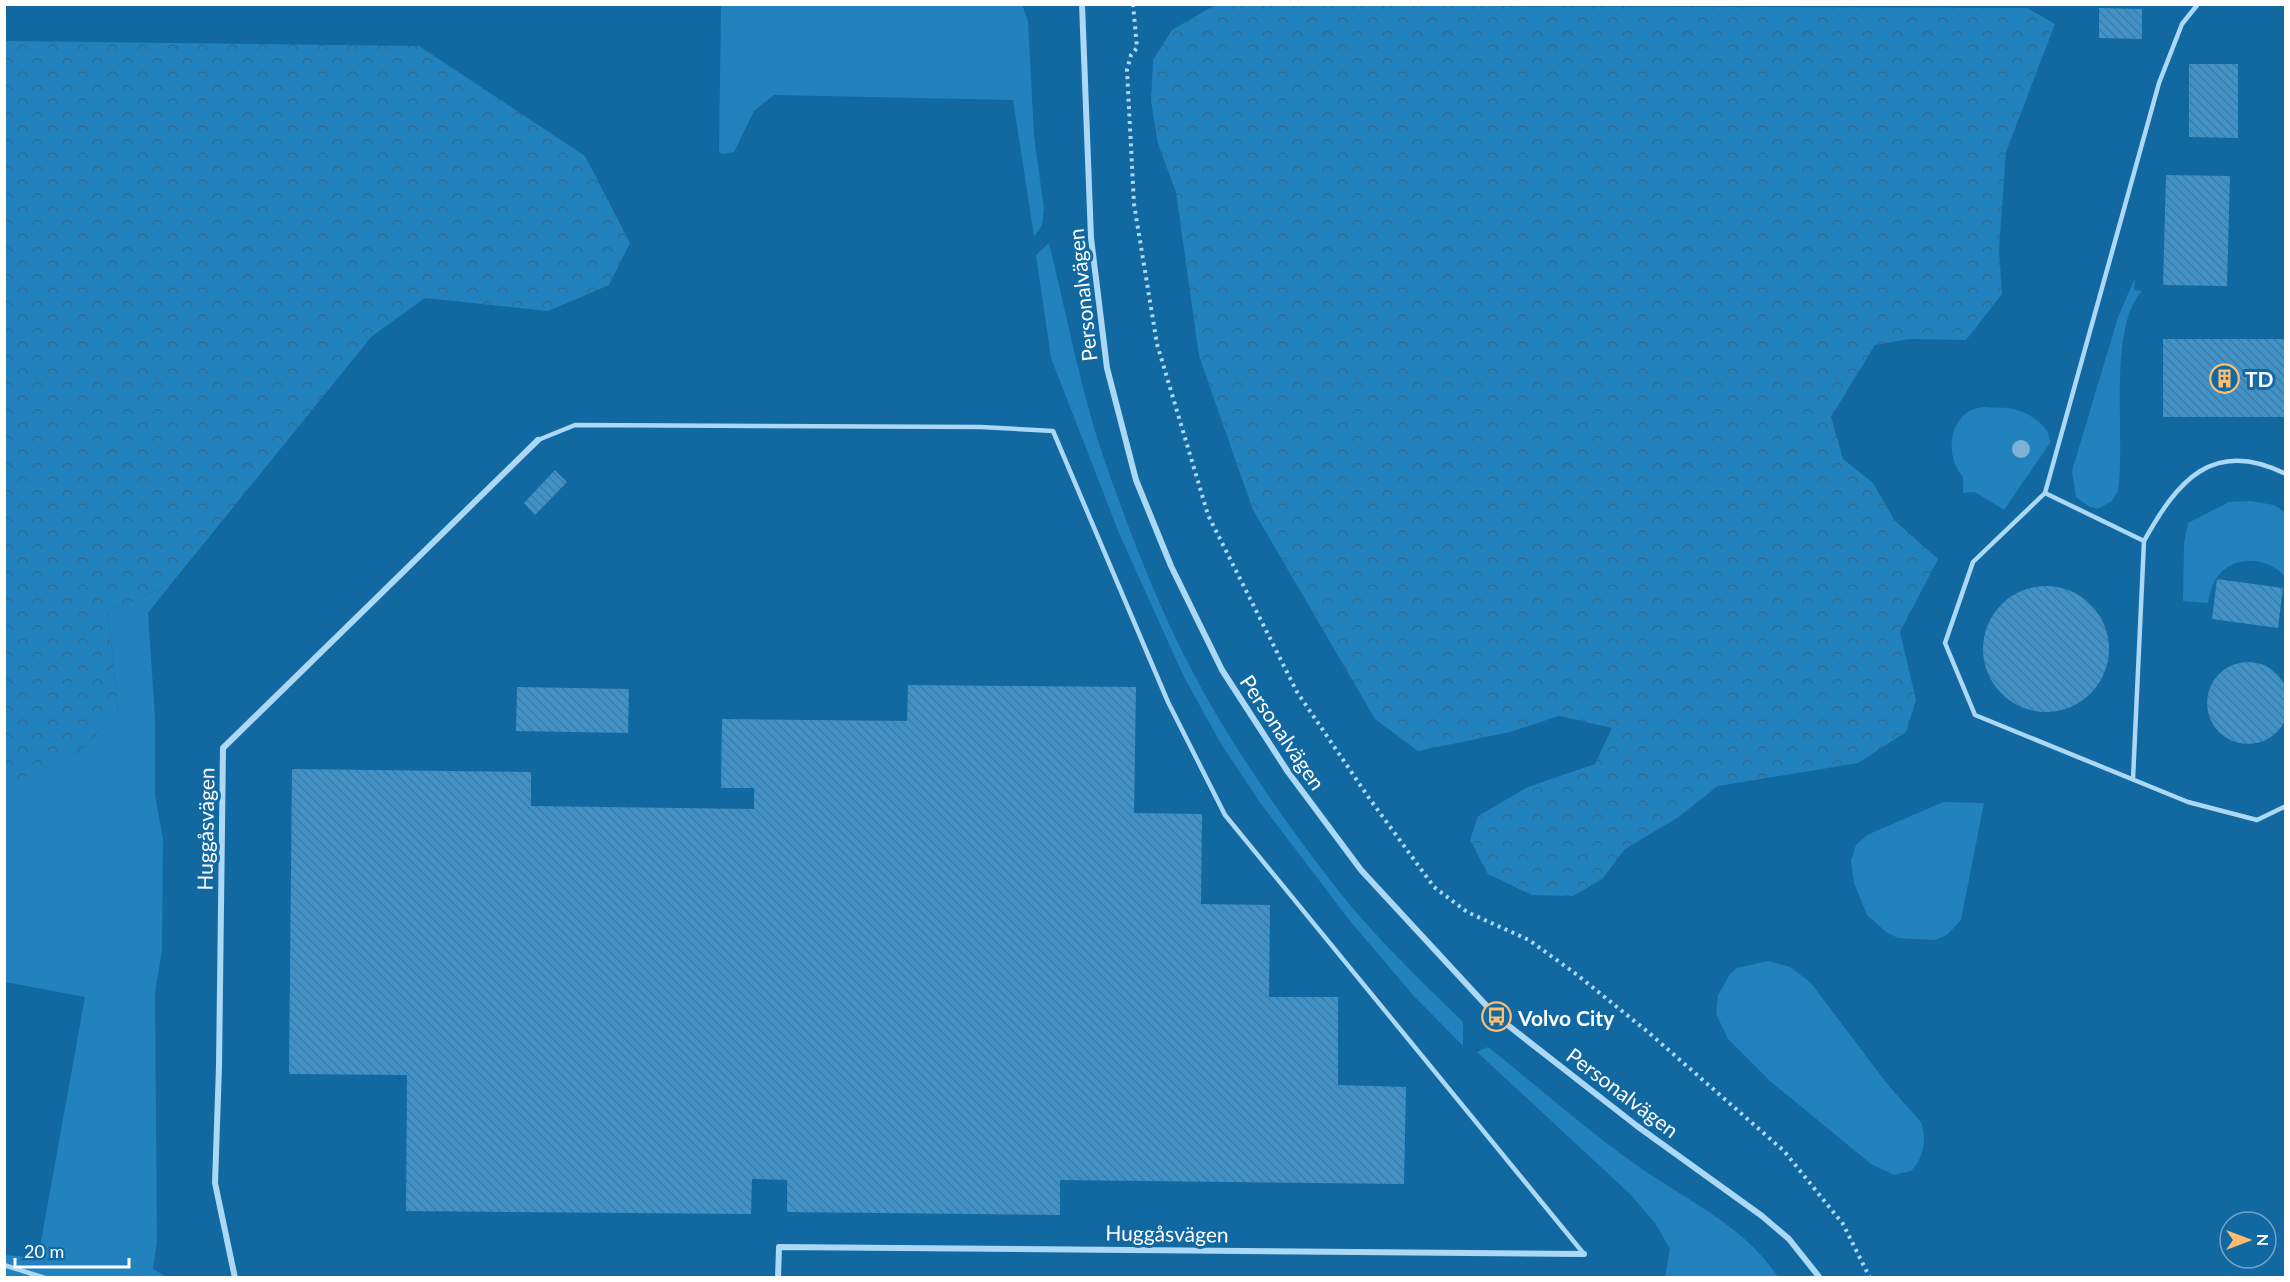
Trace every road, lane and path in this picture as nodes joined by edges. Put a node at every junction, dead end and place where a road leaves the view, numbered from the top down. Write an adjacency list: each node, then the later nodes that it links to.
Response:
1 (1082, 4): 15 (street, Personalvägen)
2 (1133, 4): 16 (path)
3 (2198, 4): 6 (lane)
4 (538, 440): 10 (lane); 13 (street, Huggåsvägen)
5 (2286, 474): 7 (lane)
6 (2044, 493): 7 (lane); 8 (lane)
7 (2144, 541): 8 (lane)
8 (2133, 779): 9 (lane)
9 (2286, 806)
10 (1584, 1254): 14 (street, Huggåsvägen)
11 (4, 1265): 12 (lane)
12 (45, 1278)
13 (235, 1278)
14 (778, 1278)
15 (1820, 1278)
16 (1870, 1278)

